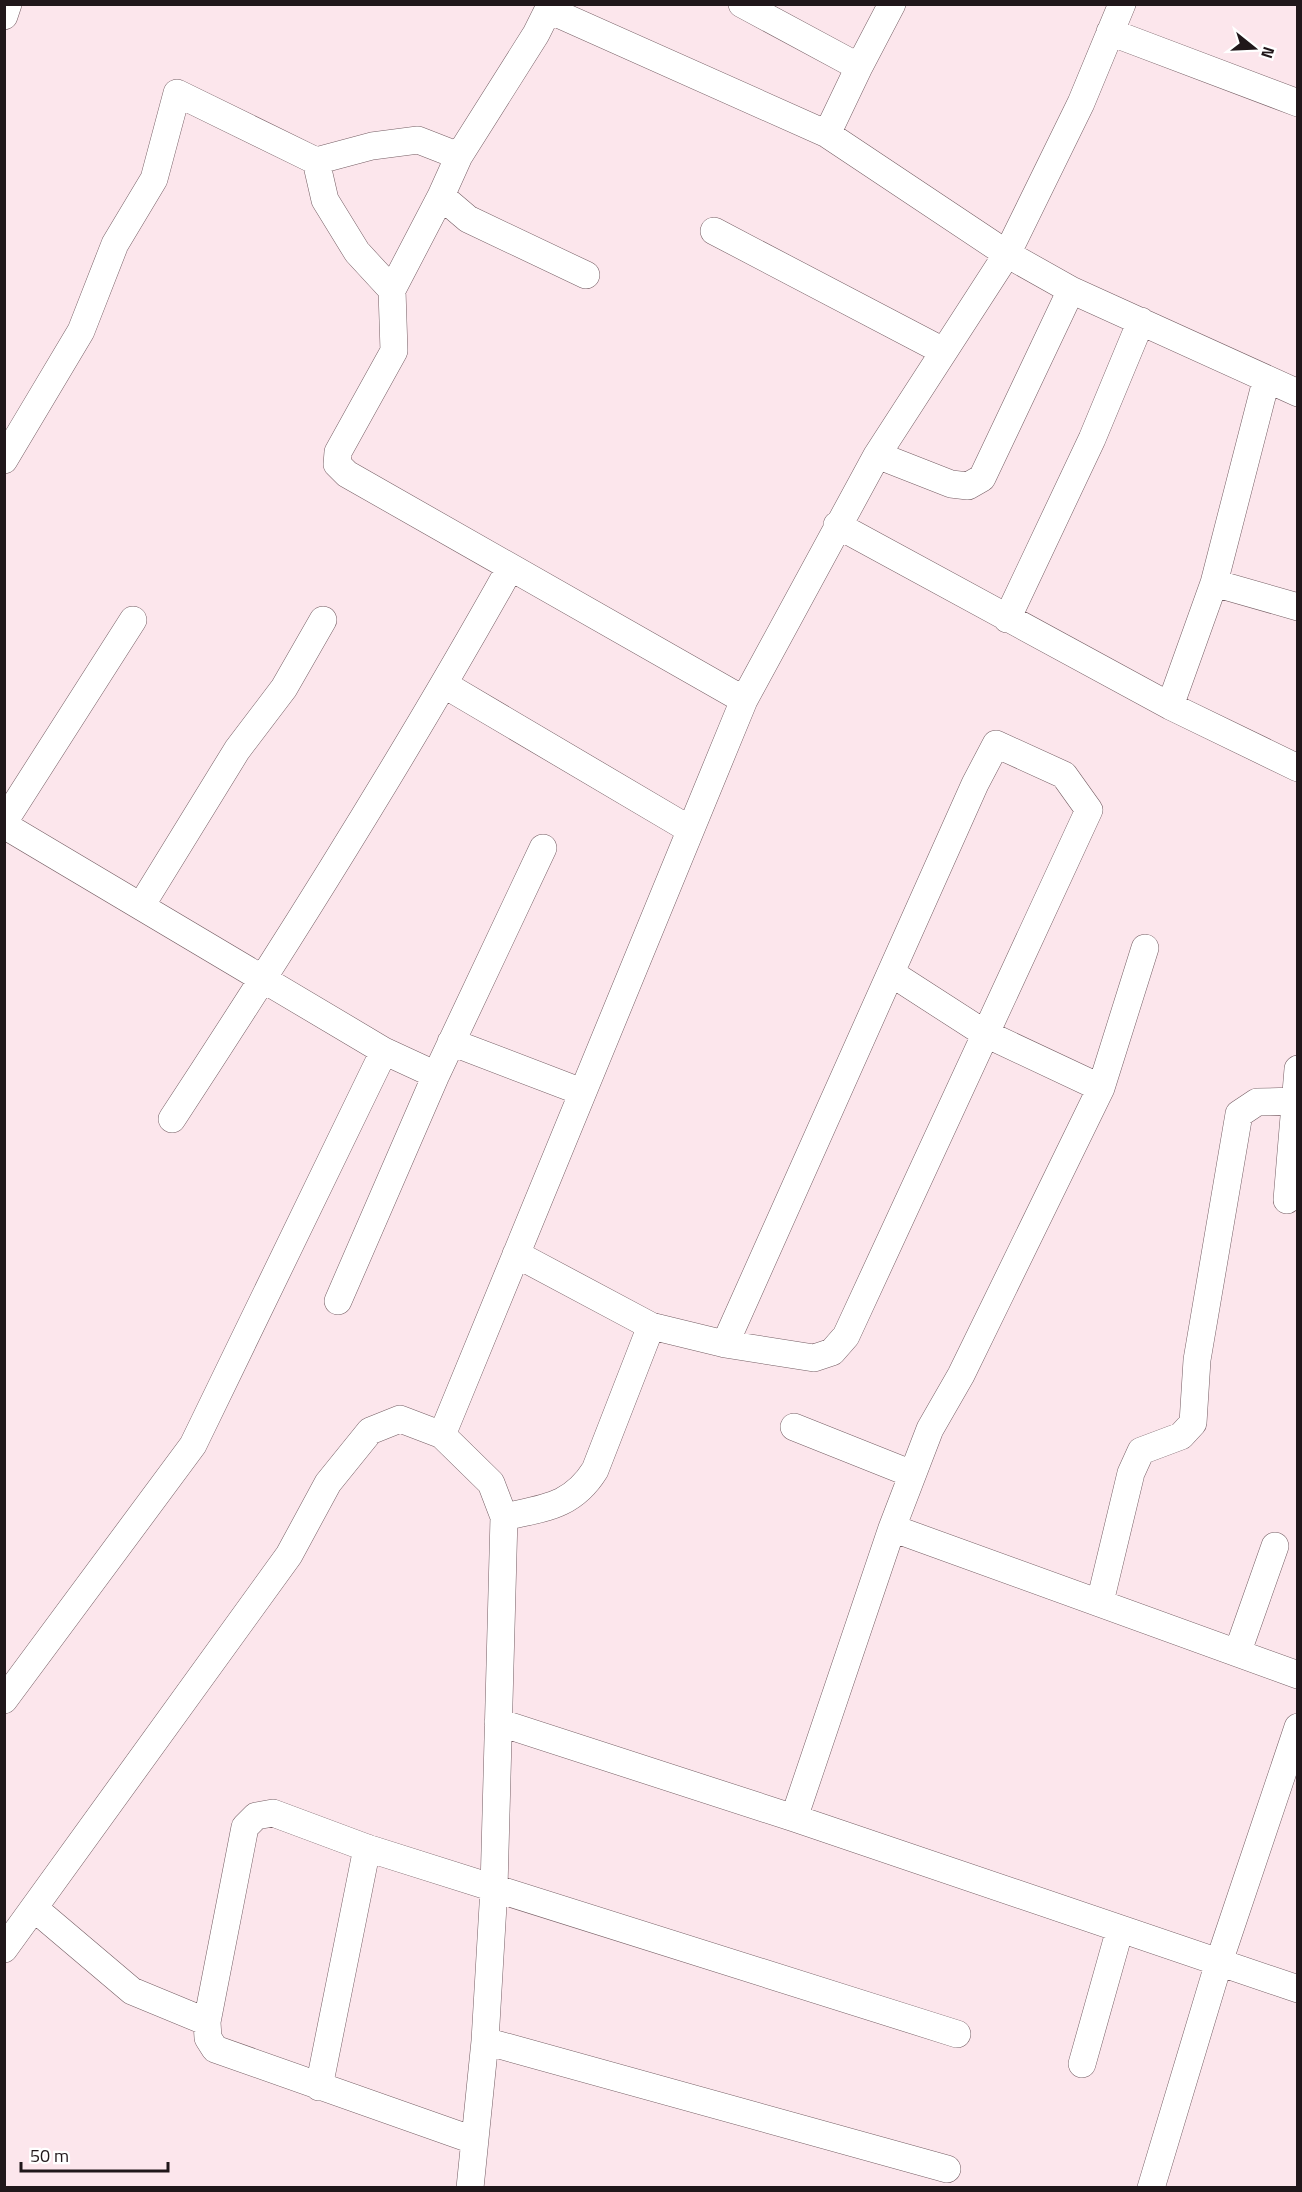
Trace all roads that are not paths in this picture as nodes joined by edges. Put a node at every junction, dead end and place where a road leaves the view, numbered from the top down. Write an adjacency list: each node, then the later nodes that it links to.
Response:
1 (8, 4): 6 (street)
2 (742, 4): 8 (street)
3 (892, 4): 8 (street)
4 (1122, 4): 7 (street)
5 (550, 7): 10 (street); 11 (street)
6 (4, 15)
7 (1110, 32): 9 (street); 15 (street)
8 (859, 67): 10 (street)
9 (1298, 104)
10 (827, 134): 15 (street)
11 (459, 156): 12 (street); 13 (street)
12 (316, 161): 17 (street); 24 (street)
13 (441, 196): 16 (street); 17 (street)
14 (714, 231): 20 (street)
15 (1007, 254): 18 (street); 20 (street)
16 (586, 275)
17 (392, 290): 26 (street)
18 (1071, 290): 19 (street); 23 (street)
19 (1142, 321): 21 (street); 29 (street)
20 (943, 351): 23 (street)
21 (1266, 381): 22 (street); 27 (street)
22 (1298, 393)
23 (877, 455): 25 (street)
24 (4, 460)
25 (837, 525): 29 (street); 33 (street)
26 (510, 568): 32 (street); 33 (street)
27 (1214, 583): 28 (street); 34 (street)
28 (1298, 607)
29 (1007, 619): 34 (street)
30 (133, 620): 36 (street)
31 (323, 620): 39 (street)
32 (444, 685): 37 (street); 42 (street)
33 (744, 700): 37 (street)
34 (1170, 706): 35 (street)
35 (1298, 768)
36 (4, 824): 39 (street)
37 (689, 829): 49 (street)
38 (543, 848): 44 (street)
39 (141, 906): 42 (street)
40 (1145, 948): 48 (street)
41 (891, 973): 43 (street); 43 (street); 56 (street)
42 (263, 979): 45 (street); 51 (street)
43 (984, 1033): 48 (street); 56 (street)
44 (451, 1042): 47 (street); 49 (street)
45 (384, 1051): 47 (street); 66 (street)
46 (1298, 1069): 50 (street)
47 (436, 1075): 54 (street)
48 (1101, 1088): 59 (street)
49 (582, 1092): 53 (street)
50 (1297, 1101): 52 (street); 63 (street)
51 (172, 1119)
52 (1287, 1200)
53 (516, 1254): 55 (street); 58 (street)
54 (338, 1301)
55 (651, 1326): 56 (street); 60 (street)
56 (725, 1344)
57 (794, 1427): 59 (street)
58 (442, 1435): 60 (street); 72 (street)
59 (912, 1474): 61 (street)
60 (504, 1517): 67 (street)
61 (892, 1528): 63 (street); 69 (street)
62 (1275, 1546): 64 (street)
63 (1100, 1602): 64 (street)
64 (1238, 1651): 65 (street)
65 (1298, 1674)
66 (4, 1700)
67 (498, 1722): 69 (street); 71 (street)
68 (1298, 1727): 75 (street)
69 (794, 1818): 73 (street)
70 (367, 1848): 71 (street); 77 (street); 81 (street)
71 (494, 1888): 78 (street); 79 (street)
72 (34, 1908): 74 (street); 77 (street)
73 (1120, 1929): 75 (street); 80 (street)
74 (4, 1949)
75 (1219, 1962): 76 (street); 85 (street)
76 (1298, 1989)
77 (207, 2022): 81 (street)
78 (957, 2034)
79 (485, 2042): 82 (street); 83 (street)
80 (1082, 2064)
81 (319, 2087): 82 (street)
82 (473, 2140): 84 (street)
83 (947, 2169)
84 (470, 2187)
85 (1151, 2187)

